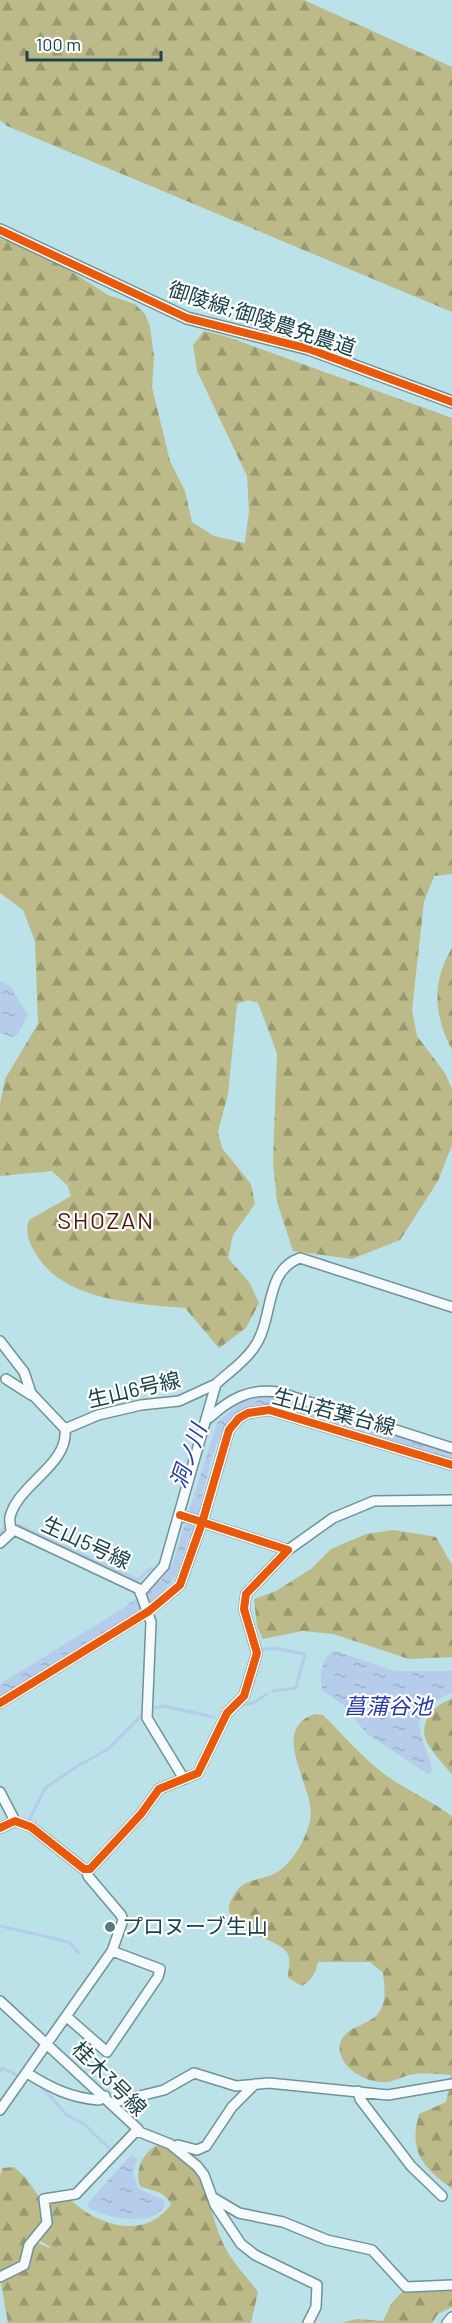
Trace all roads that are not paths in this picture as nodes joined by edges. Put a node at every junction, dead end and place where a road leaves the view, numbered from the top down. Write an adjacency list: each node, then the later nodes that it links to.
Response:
1 (0, 230): 2 (street, 御陵線;御陵農免農道)
2 (452, 402)
3 (452, 1306): 6 (street)
4 (0, 1341): 7 (street)
5 (6, 1379): 7 (street)
6 (216, 1384): 8 (street, 生山6号線); 9 (street, 生山6号線)
7 (33, 1396): 9 (street)
8 (208, 1418): 10 (street); 13 (street, 生山6号線)
9 (65, 1429): 16 (street, 生山6号線)
10 (452, 1448)
11 (452, 1465): 15 (street, 生山若葉台線)
12 (452, 1500): 18 (street)
13 (180, 1515): 15 (street); 19 (street, 生山6号線)
14 (0, 1517): 16 (street)
15 (202, 1523): 18 (street); 20 (street, 生山若葉台線)
16 (11, 1527): 17 (street, 生山5号線); 19 (street, 生山5号線)
17 (0, 1544)
18 (288, 1550): 22 (street)
19 (140, 1593): 20 (street, 生山5号線)
20 (149, 1611): 21 (street, 生山若葉台線); 22 (street, 生山5号線)
21 (0, 1702)
22 (184, 1779): 26 (street)
23 (0, 1792): 24 (street)
24 (15, 1821): 25 (street); 26 (street)
25 (0, 1828)
26 (86, 1869): 27 (street)
27 (112, 1951): 29 (street); 29 (street)
28 (0, 2001): 30 (street, 桂木3号線)
29 (67, 2017): 30 (street)
30 (49, 2044): 31 (street); 35 (street, 桂木3号線)
31 (27, 2073): 35 (street); 36 (street)
32 (255, 2084): 34 (street); 35 (street); 38 (street)
33 (452, 2084): 34 (street)
34 (358, 2091): 39 (street)
35 (108, 2100): 37 (street, 桂木3号線)
36 (0, 2110)
37 (137, 2131): 38 (street); 41 (street, 桂木3号線)
38 (171, 2145): 40 (street)
39 (442, 2196)
40 (212, 2197): 42 (street); 44 (street)
41 (0, 2277)
42 (452, 2285)
43 (452, 2317): 45 (street)
44 (308, 2323)
45 (447, 2323)

